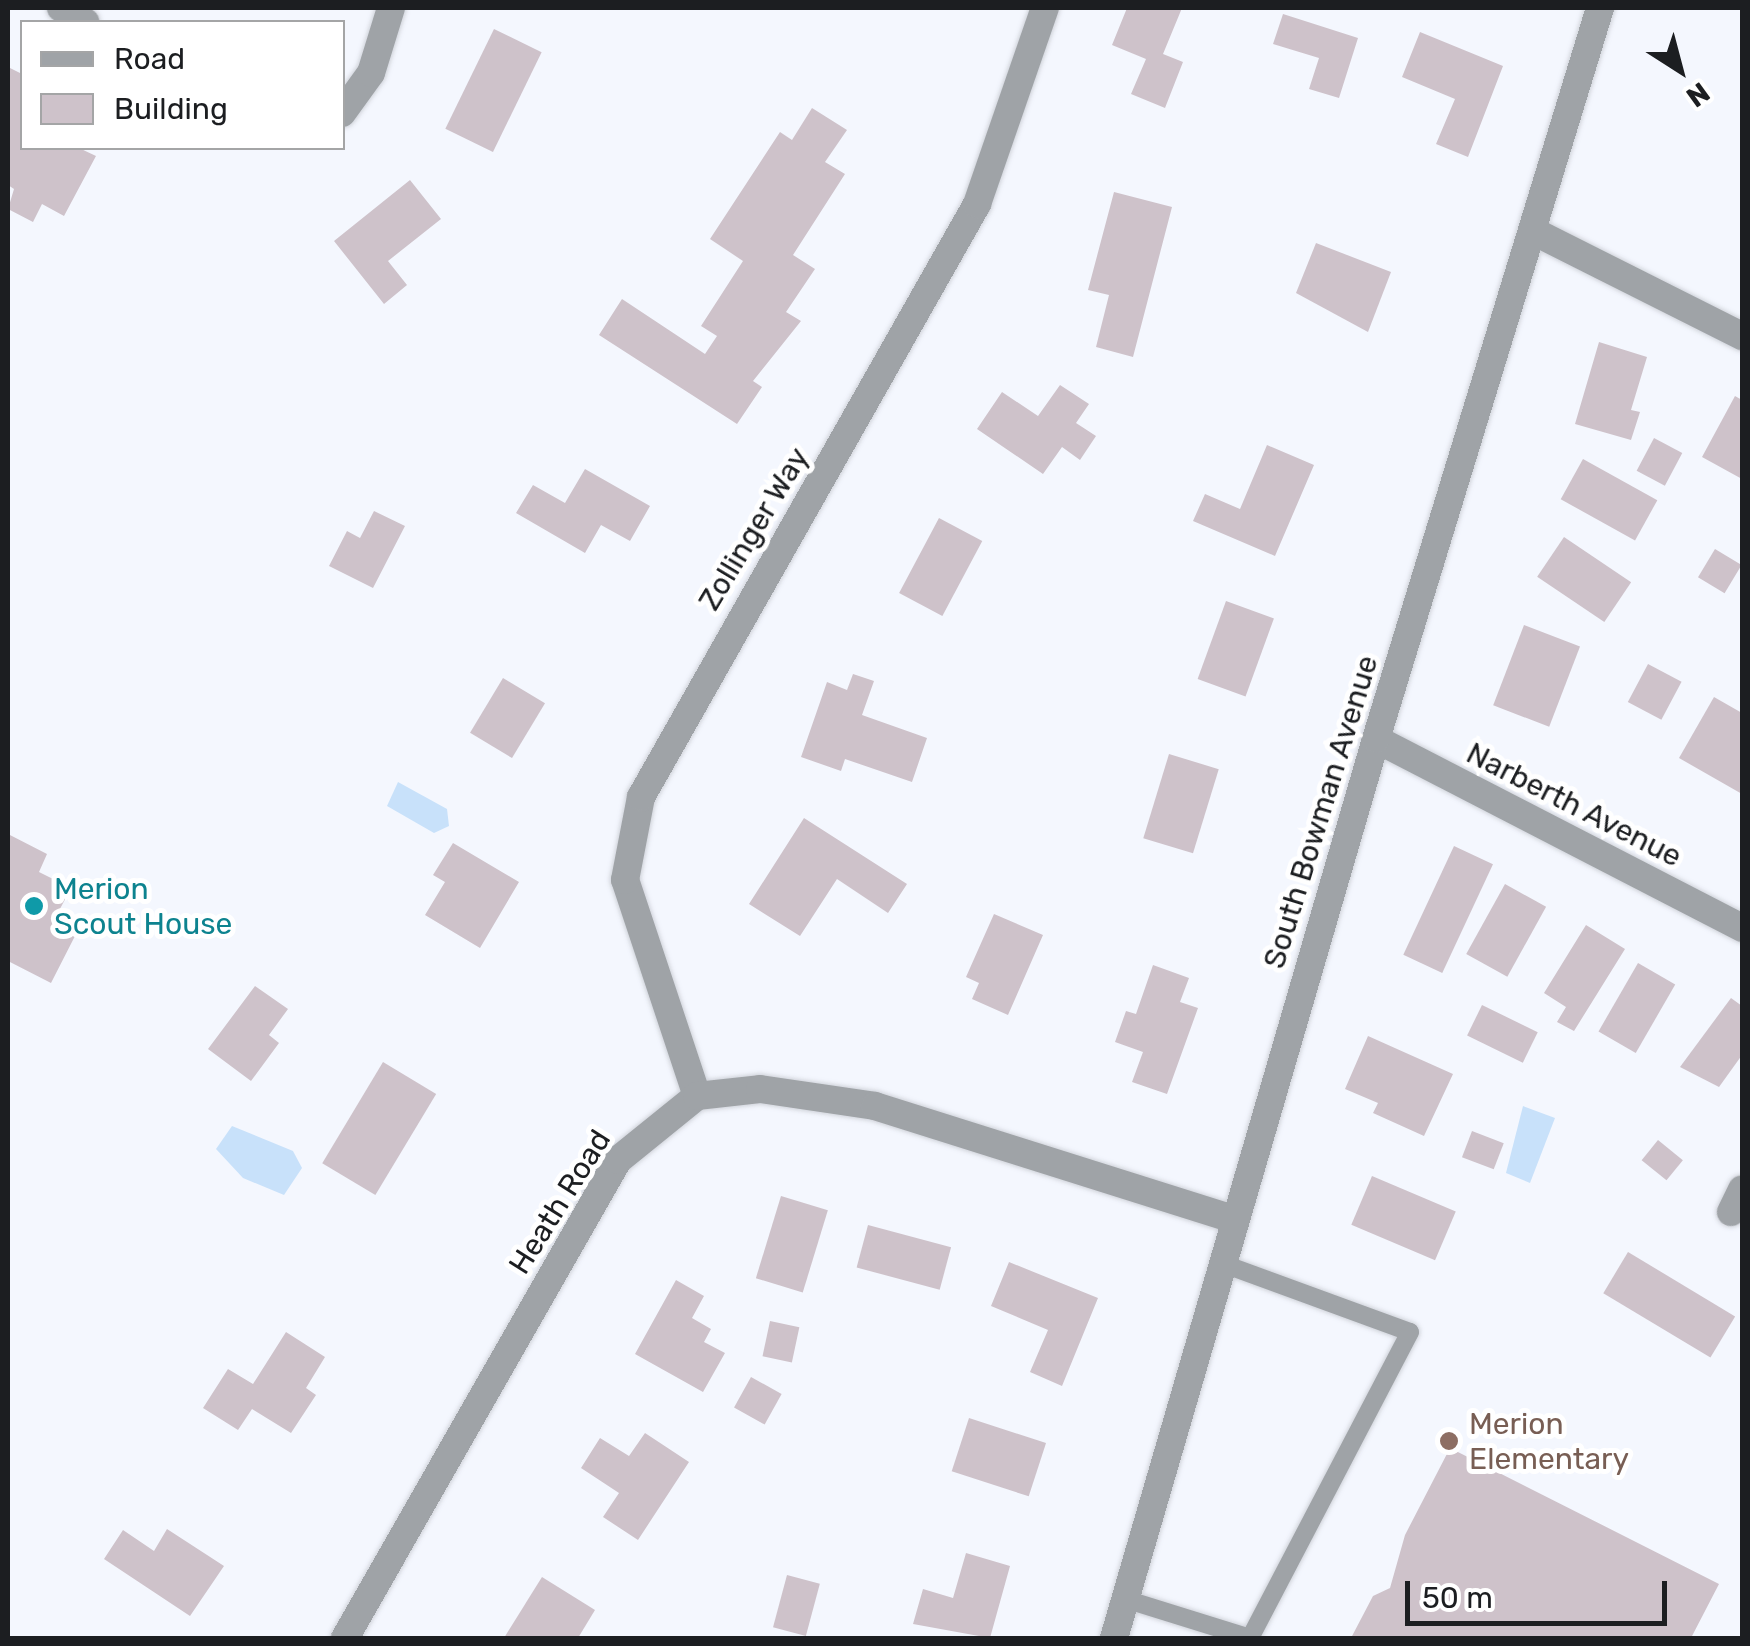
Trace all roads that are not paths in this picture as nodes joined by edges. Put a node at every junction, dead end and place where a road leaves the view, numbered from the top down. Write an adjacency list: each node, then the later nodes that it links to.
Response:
1 (391, 8): 4 (street)
2 (1045, 8): 9 (street, Zollinger Way)
3 (1600, 8): 5 (street, South Bowman Avenue)
4 (345, 109)
5 (1535, 232): 6 (street); 7 (street, South Bowman Avenue)
6 (1742, 336)
7 (1376, 740): 8 (street, Narberth Avenue); 10 (street, South Bowman Avenue)
8 (1742, 928)
9 (696, 1096): 10 (street); 13 (street, Heath Road)
10 (1234, 1218): 11 (street, South Bowman Avenue)
11 (1222, 1263): 12 (street, South Bowman Avenue); 15 (lane)
12 (1125, 1599): 14 (street, South Bowman Avenue); 15 (lane)
13 (345, 1638)
14 (1114, 1638)
15 (1250, 1638)

